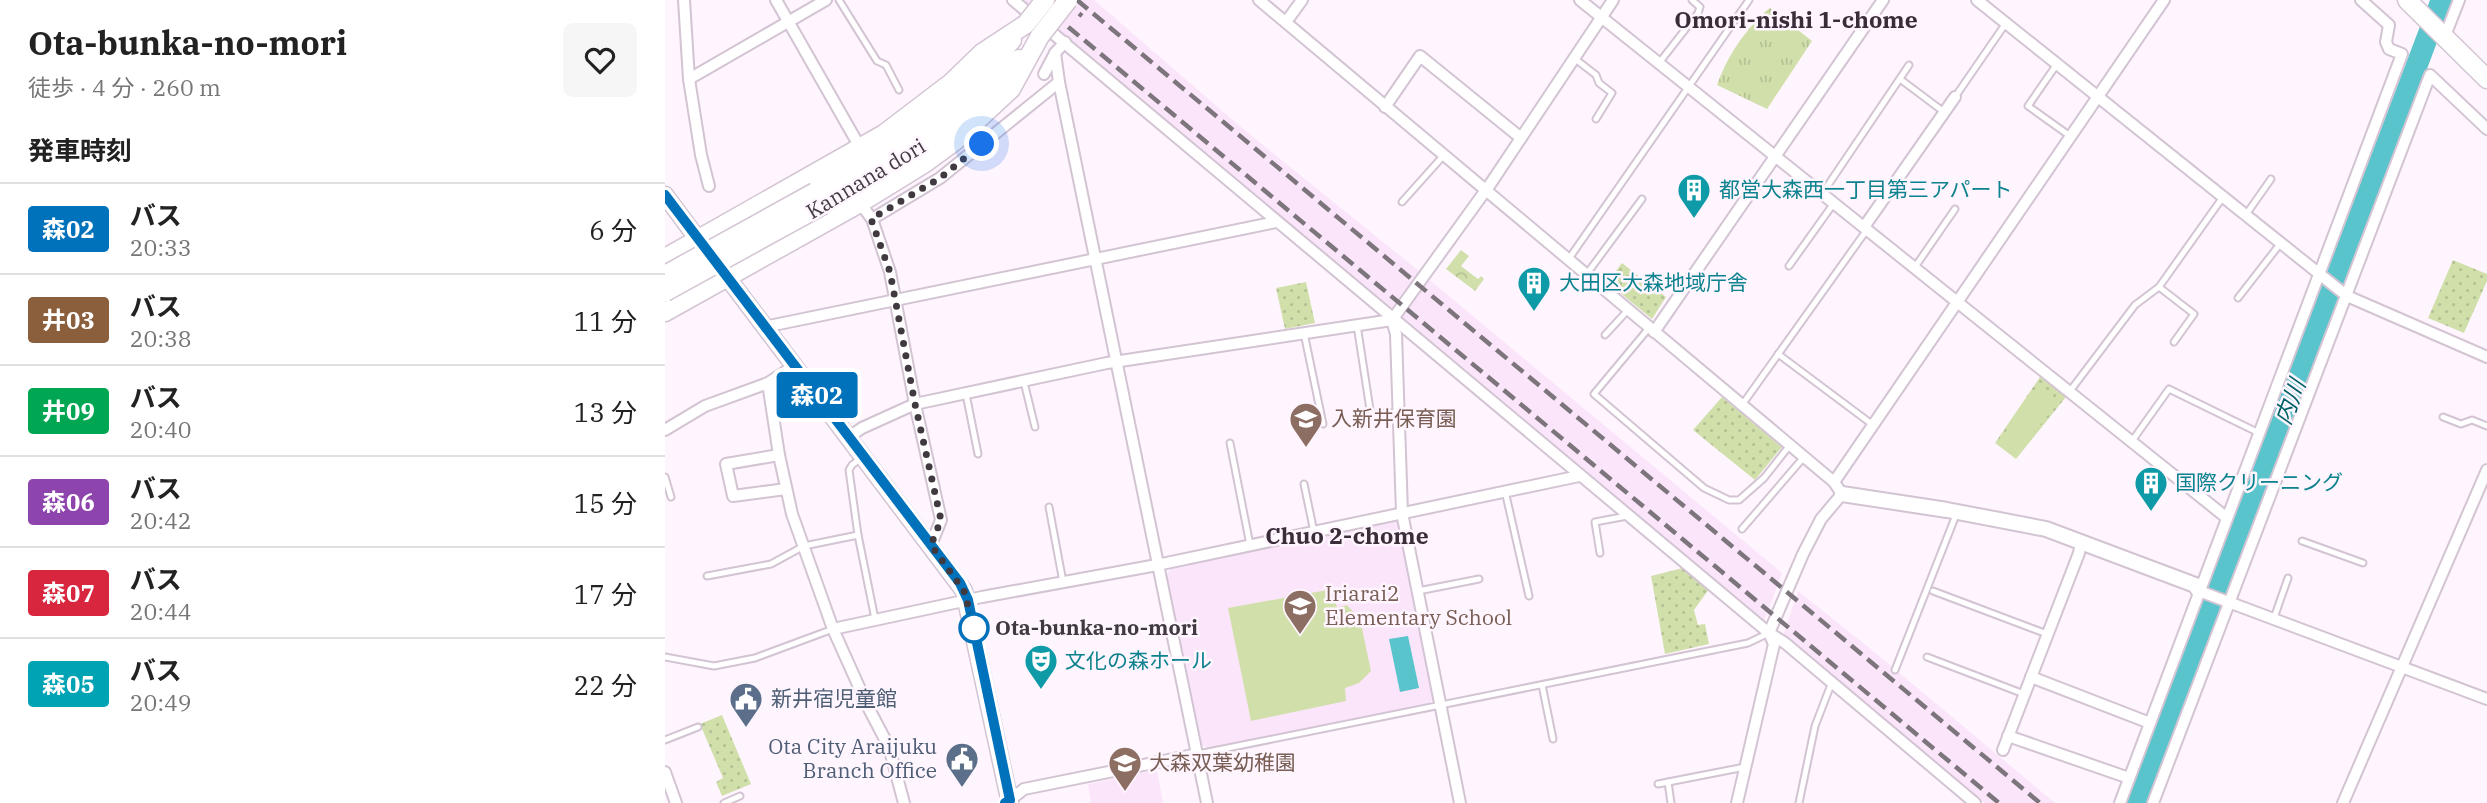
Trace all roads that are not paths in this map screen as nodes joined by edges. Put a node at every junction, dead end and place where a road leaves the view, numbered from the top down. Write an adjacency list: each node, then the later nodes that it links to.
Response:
1 (684, 0): 35 (street)
2 (776, 0): 22 (street)
3 (826, 0): 22 (street)
4 (839, 0): 40 (lane)
5 (1013, 0): 28 (street)
6 (1045, 0): 25 (main road, Kannana dori, bridge)
7 (1068, 0): 26 (main road, Kannana dori, bridge)
8 (1259, 0): 23 (street)
9 (1302, 0): 23 (street)
10 (1580, 0): 21 (street)
11 (1613, 0): 21 (street)
12 (1692, 0): 18 (lane)
13 (1749, 0): 39 (lane)
14 (1883, 0): 51 (street)
15 (2164, 0): 41 (street)
16 (2361, 0): 77 (street)
17 (2459, 0): 27 (street)
18 (1700, 2): 31 (lane)
19 (1984, 2): 24 (street)
20 (2414, 3): 27 (main road)
21 (1601, 17): 30 (street); 31 (street)
22 (789, 21): 35 (street); 49 (street)
23 (1286, 22): 43 (street)
24 (2006, 23): 32 (street); 42 (lane)
25 (1026, 24): 49 (main road); 58 (main road, Kannana dori)
26 (1040, 36): 58 (main road, Kannana dori); 61 (main road)
27 (2445, 36): 37 (main road)
28 (1065, 42): 29 (street); 66 (street)
29 (1055, 53): 34 (street); 38 (street)
30 (1574, 58): 45 (lane); 48 (street)
31 (1659, 63): 39 (street)
32 (2057, 64): 41 (street); 47 (lane)
33 (1909, 65): 36 (lane)
34 (1044, 74)
35 (689, 79): 53 (street)
36 (1900, 79): 44 (lane); 55 (lane)
37 (2487, 79)
38 (1059, 82): 65 (street); 71 (street)
39 (1689, 88): 51 (street); 72 (lane)
40 (899, 90)
41 (2098, 96): 47 (street); 57 (street)
42 (1955, 97): 44 (street)
43 (1385, 107): 48 (street); 50 (street)
44 (1944, 112): 67 (street)
45 (1596, 119)
46 (2487, 129): 81 (street)
47 (2070, 136): 83 (street)
48 (1521, 138): 54 (street)
49 (861, 149): 68 (main road)
50 (1444, 155): 54 (street); 60 (lane)
51 (1776, 157): 55 (street); 90 (street)
52 (2271, 178): 64 (lane)
53 (709, 186)
54 (1485, 191): 72 (street); 87 (street)
55 (1822, 194): 62 (street)
56 (665, 195): 68 (main road)
57 (2223, 197): 64 (street); 79 (lane)
58 (819, 199): 75 (main road, Kannana dori, bridge); 80 (main road, Kannana dori, bridge)
59 (1642, 199): 76 (lane)
60 (1402, 202)
61 (860, 203): 65 (street); 78 (main road)
62 (1834, 203): 67 (street); 73 (lane)
63 (1955, 209): 74 (lane)
64 (2245, 215): 69 (street)
65 (871, 219): 84 (street)
66 (1276, 222): 71 (street); 87 (street)
67 (1866, 228): 74 (street); 94 (lane)
68 (697, 239): 70 (main road); 78 (main road)
69 (2280, 244): 77 (street); 82 (lane)
70 (665, 258)
71 (1095, 258): 84 (street); 96 (street)
72 (1568, 260): 76 (street)
73 (1789, 266)
74 (1915, 267): 83 (street)
75 (665, 275)
76 (1586, 275): 85 (street)
77 (2319, 275): 81 (street); 113 (street)
78 (728, 277): 86 (main road); 89 (main road)
79 (2159, 287): 93 (lane); 100 (lane)
80 (665, 292): 86 (street)
81 (2347, 296): 95 (street); 155 (street)
82 (2238, 298)
83 (1957, 300): 100 (street); 109 (street)
84 (895, 302): 89 (street); 102 (street)
85 (1628, 310): 90 (street); 92 (lane)
86 (665, 312)
87 (1392, 320): 88 (street); 104 (street); 123 (street)
88 (1357, 325): 91 (street); 106 (lane)
89 (765, 327): 97 (main road)
90 (1652, 330): 103 (street); 117 (lane)
91 (1304, 333): 96 (street); 108 (lane)
92 (1605, 335)
93 (2173, 342)
94 (1778, 354): 103 (lane); 109 (lane)
95 (2487, 357)
96 (1117, 362): 98 (street); 145 (street)
97 (794, 366): 99 (street); 114 (main road)
98 (1024, 382): 101 (street); 111 (lane)
99 (768, 383): 112 (street); 119 (street)
100 (2070, 391): 115 (street)
101 (966, 394): 102 (street); 118 (lane)
102 (915, 404): 114 (street); 140 (street)
103 (1742, 405): 117 (street)
104 (1399, 412): 106 (lane); 132 (street)
105 (1361, 416): 106 (lane)
106 (1371, 416)
107 (2443, 417): 110 (lane)
108 (1324, 424)
109 (1873, 425): 126 (street)
110 (2487, 426)
111 (1035, 427)
112 (665, 430)
113 (2259, 433): 115 (lane); 134 (street)
114 (849, 437): 120 (main road)
115 (2132, 441): 134 (street)
116 (1230, 443): 141 (lane)
117 (1790, 445): 121 (street)
118 (978, 454)
119 (779, 455): 127 (street); 127 (street)
120 (864, 456): 137 (lane); 140 (main road)
121 (1804, 457): 126 (street); 135 (lane)
122 (2487, 470): 163 (street)
123 (1579, 475): 128 (street); 133 (street)
124 (665, 477): 129 (lane)
125 (1304, 484): 136 (lane)
126 (1838, 488): 131 (street); 159 (street)
127 (786, 489): 142 (street)
128 (1505, 491): 132 (street); 153 (lane)
129 (670, 496)
130 (1049, 507): 149 (lane)
131 (1957, 512): 138 (street); 164 (lane)
132 (1402, 513): 136 (street); 150 (street)
133 (1627, 516): 143 (lane); 159 (street)
134 (2227, 518): 152 (street)
135 (1742, 529)
136 (1314, 532): 141 (street)
137 (859, 535): 142 (lane); 156 (lane)
138 (2081, 541): 152 (street); 160 (street)
139 (2302, 541): 144 (lane)
140 (931, 545): 154 (main road)
141 (1250, 545): 145 (street)
142 (804, 546): 146 (lane); 158 (street)
143 (1600, 553)
144 (2363, 563)
145 (1157, 565): 149 (street); 177 (street)
146 (707, 576)
147 (2288, 578): 157 (lane)
148 (1479, 579): 150 (lane)
149 (1063, 582): 154 (street)
150 (1418, 591): 170 (street)
151 (1933, 591): 160 (lane)
152 (2200, 591): 155 (street); 171 (street)
153 (1529, 596)
154 (968, 600): 156 (street); 185 (main road)
155 (2228, 603): 157 (street); 195 (street)
156 (875, 620): 158 (street)
157 (2273, 620): 163 (street)
158 (833, 629): 161 (lane); 184 (street)
159 (1769, 633): 166 (street); 167 (lane); 178 (street)
160 (2047, 634): 165 (street)
161 (665, 657)
162 (1927, 657): 168 (lane)
163 (2401, 667): 169 (street); 196 (street)
164 (1895, 670)
165 (2031, 677): 168 (street); 171 (street)
166 (1832, 682): 192 (lane); 193 (street)
167 (1542, 685): 170 (lane); 174 (lane)
168 (2024, 694): 173 (street)
169 (2487, 699)
170 (1441, 706): 177 (lane); 189 (street)
171 (2150, 723): 180 (street)
172 (698, 727): 175 (lane)
173 (2008, 736): 176 (street); 180 (street)
174 (1553, 739)
175 (665, 740)
176 (2003, 750)
177 (1198, 754): 185 (street); 188 (street)
178 (1745, 767): 181 (lane); 191 (street)
179 (665, 772): 186 (street)
180 (2129, 778): 194 (street)
181 (1668, 782): 182 (lane); 190 (lane)
182 (1658, 784)
183 (740, 796): 187 (lane)
184 (901, 800)
185 (1008, 802)
186 (676, 803)
187 (723, 803)
188 (1207, 803)
189 (1460, 803)
190 (1671, 803)
191 (1737, 803)
192 (1799, 803)
193 (1975, 803)
194 (2120, 803)
195 (2153, 803)
196 (2343, 803)

